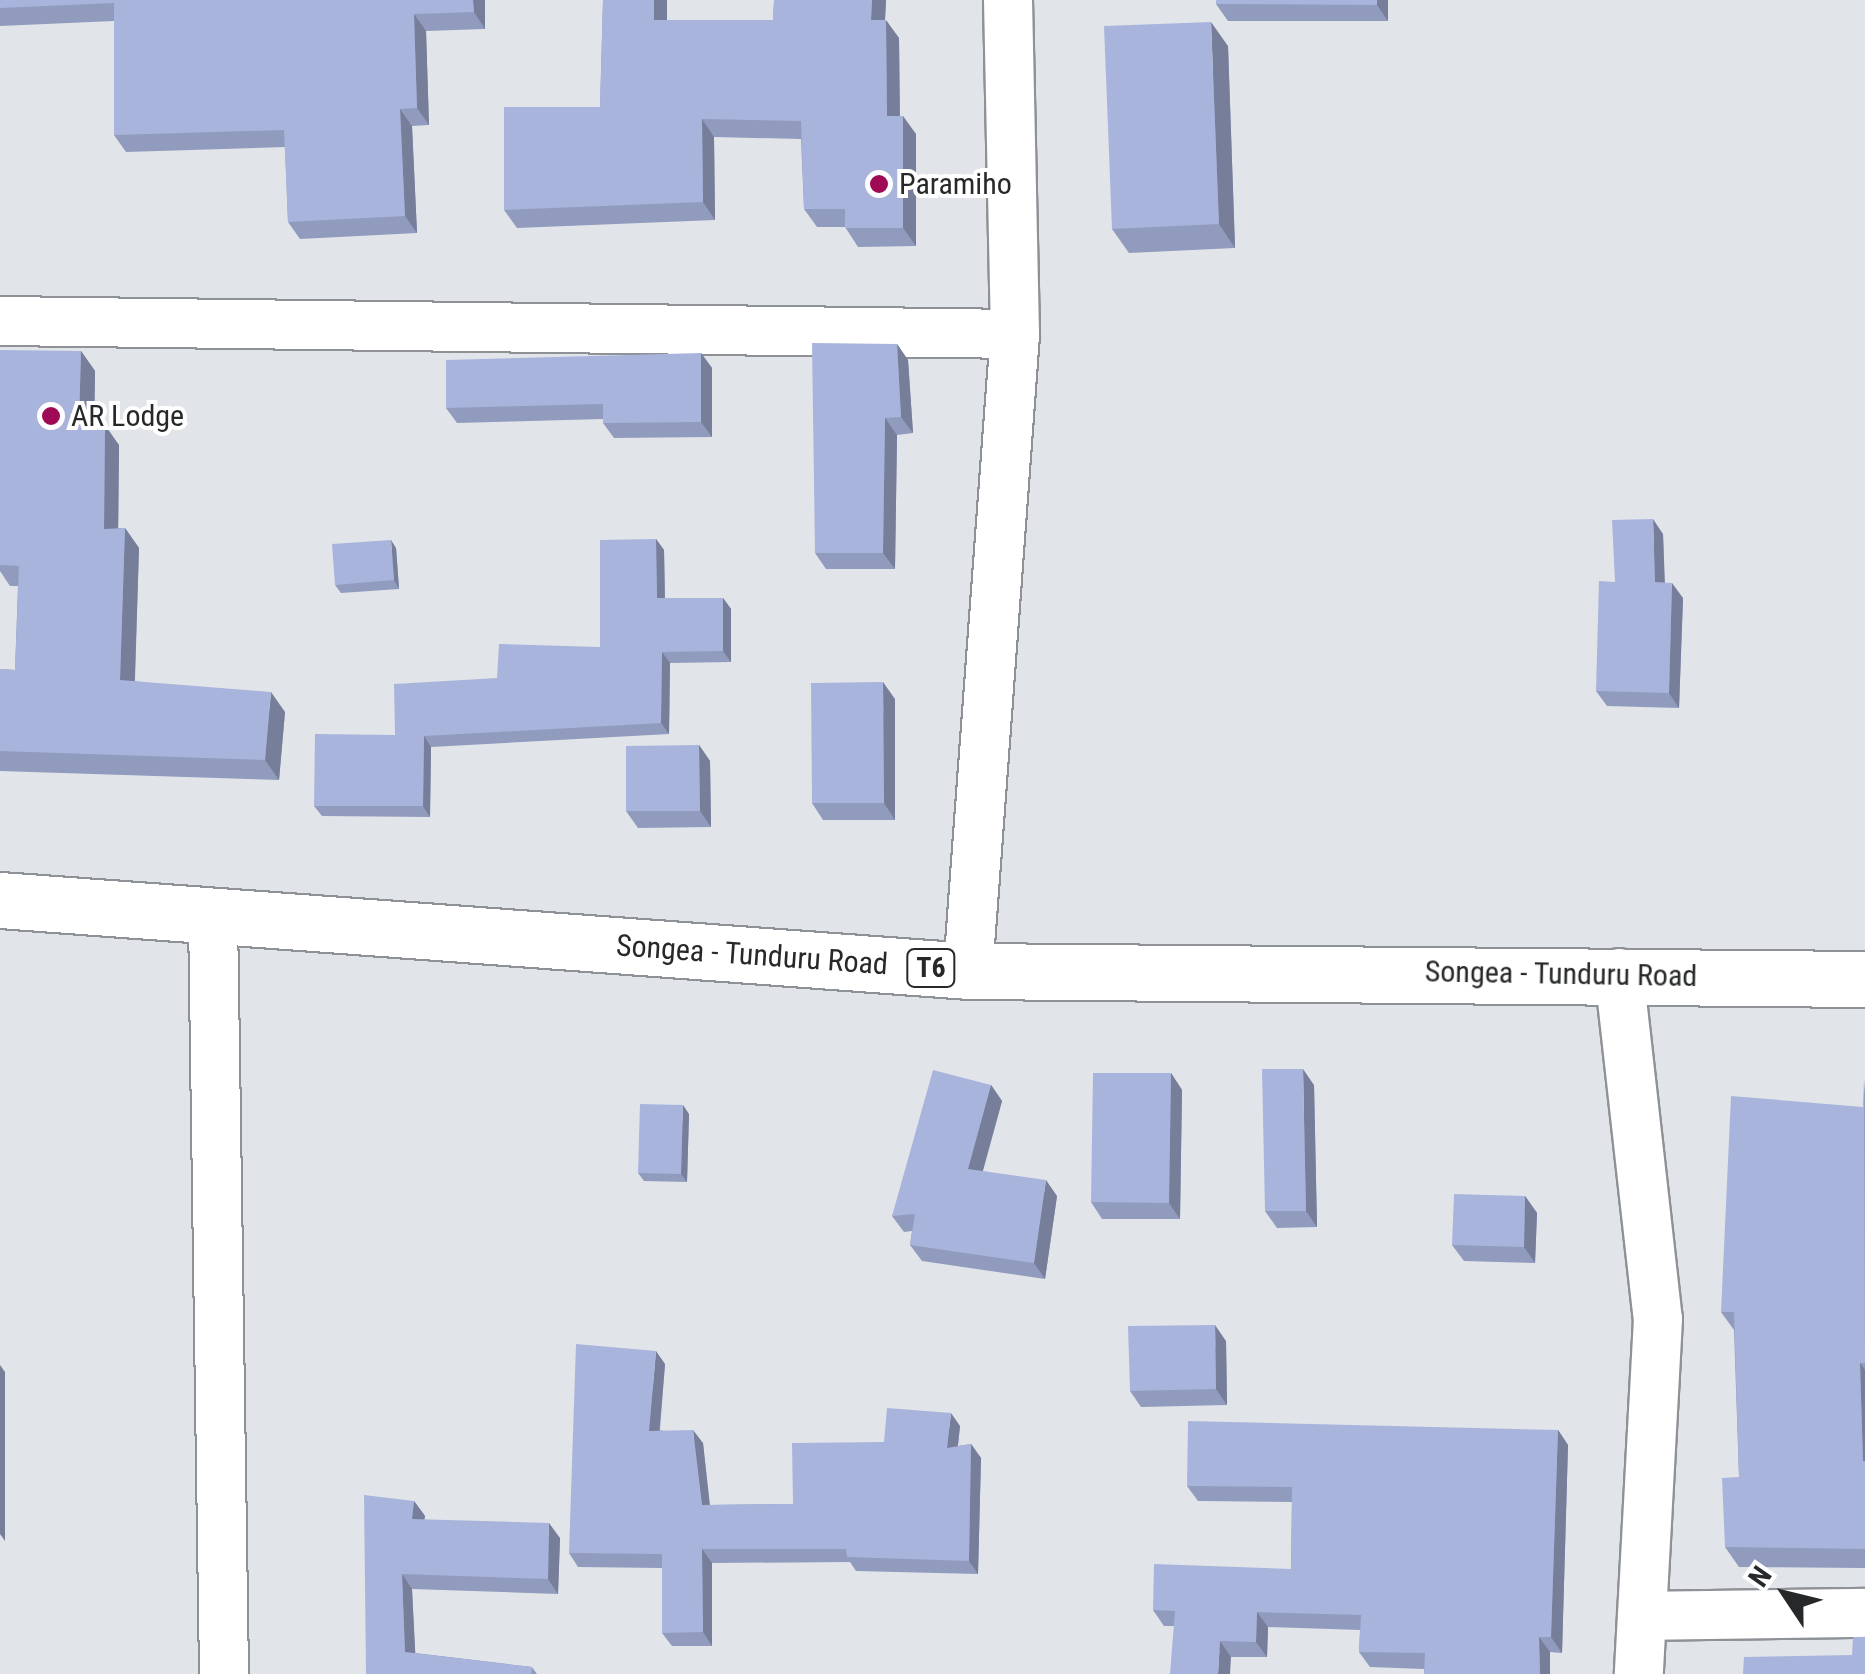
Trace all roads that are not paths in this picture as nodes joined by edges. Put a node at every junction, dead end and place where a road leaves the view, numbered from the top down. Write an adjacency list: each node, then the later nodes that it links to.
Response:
1 (1008, 0): 3 (street)
2 (0, 321): 3 (street)
3 (1015, 334): 6 (street)
4 (0, 900): 5 (highway, Songea - Tunduru Road / T6)
5 (213, 915): 6 (highway, Songea - Tunduru Road / T6); 11 (street)
6 (968, 971): 7 (highway, Songea - Tunduru Road / T6)
7 (1619, 973): 8 (highway, Songea - Tunduru Road / T6); 10 (street)
8 (1865, 979)
9 (1865, 1612): 10 (street)
10 (1642, 1616): 12 (street)
11 (224, 1674)
12 (1639, 1674)

